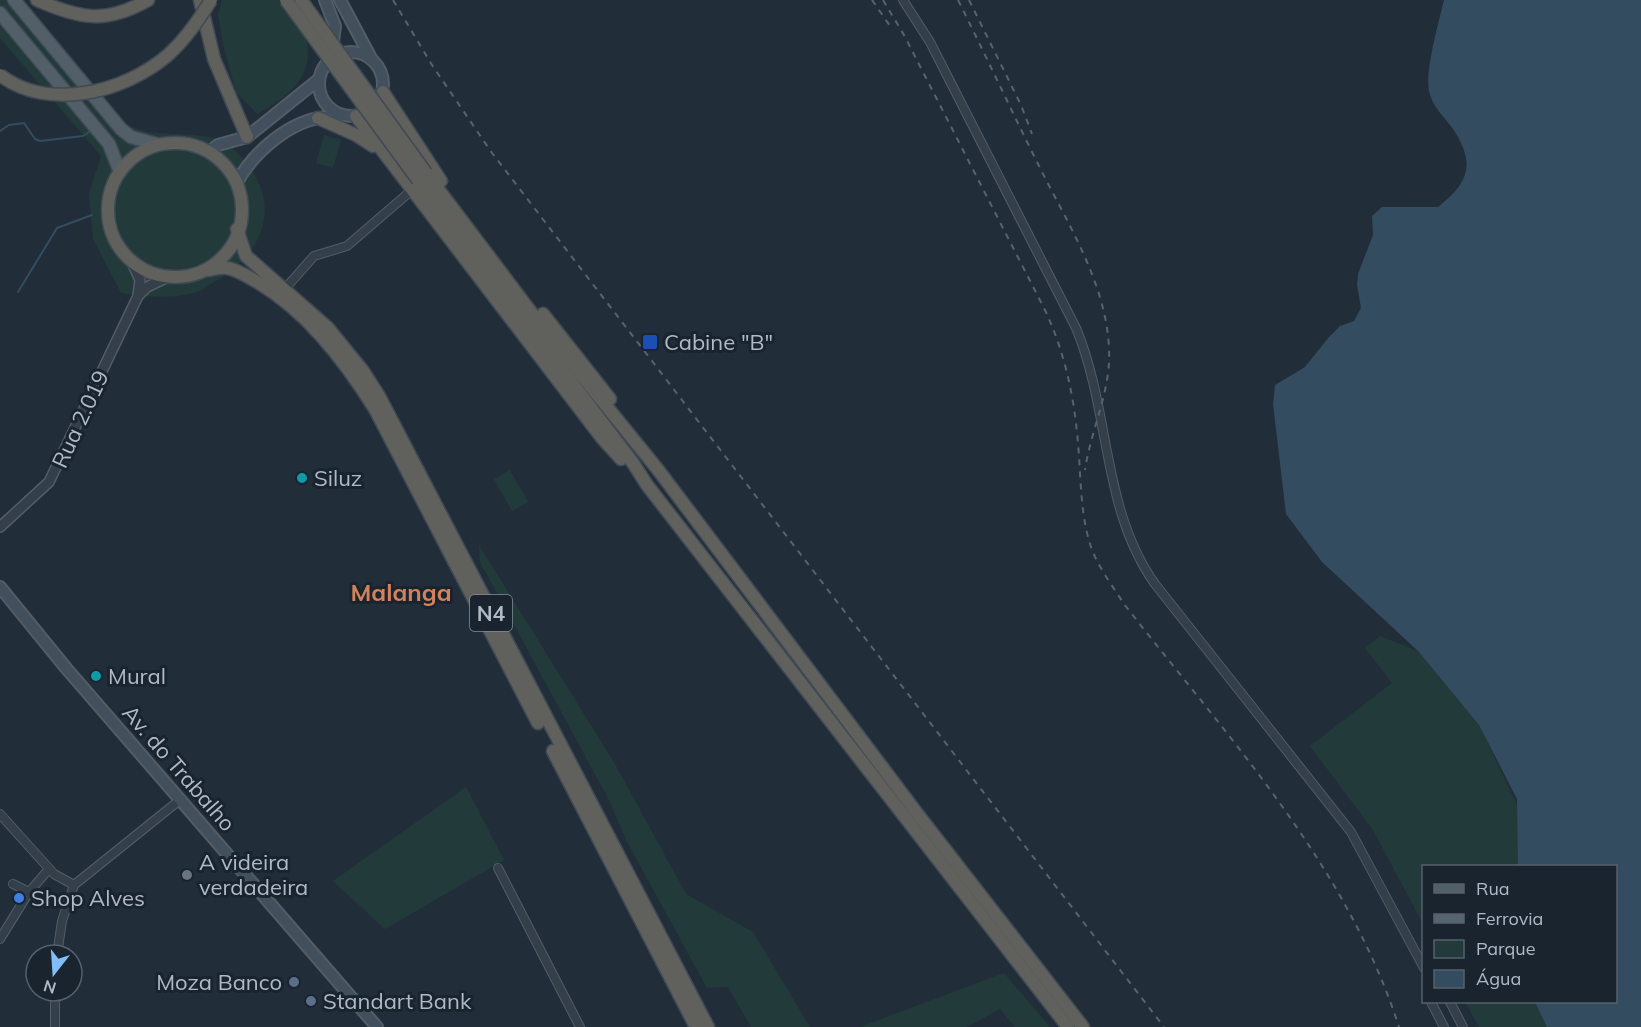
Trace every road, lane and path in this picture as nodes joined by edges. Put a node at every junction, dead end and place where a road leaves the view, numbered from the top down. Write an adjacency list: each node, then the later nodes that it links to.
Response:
1 (14, 0): 20 (main road)
2 (37, 0): 3 (highway)
3 (148, 0)
4 (200, 0): 19 (highway)
5 (210, 0): 14 (highway, bridge)
6 (286, 0): 24 (highway, bridge)
7 (301, 0): 24 (highway, bridge)
8 (325, 0): 12 (main road)
9 (340, 0): 13 (main road)
10 (903, 0): 44 (street)
11 (0, 13): 23 (main road)
12 (332, 58): 13 (main road); 15 (main road)
13 (372, 59): 16 (main road)
14 (0, 75)
15 (318, 80): 17 (main road); 19 (main road)
16 (383, 92): 17 (main road); 32 (highway)
17 (350, 115): 18 (main road); 22 (highway)
18 (318, 118): 22 (highway); 25 (main road)
19 (247, 137): 21 (main road)
20 (156, 144): 21 (highway); 23 (highway)
21 (210, 152): 25 (highway)
22 (383, 154): 24 (highway)
23 (120, 172): 27 (highway)
24 (419, 181): 30 (street); 32 (highway); 53 (highway)
25 (237, 182): 26 (highway)
26 (237, 229): 28 (highway); 30 (highway, N4)
27 (131, 260): 29 (highway); 31 (street)
28 (208, 270): 29 (highway); 51 (highway, N4)
29 (168, 277): 31 (street)
30 (283, 291): 52 (highway, N4)
31 (138, 296): 33 (street, Rua 2.019)
32 (659, 471): 54 (highway)
33 (0, 527)
34 (0, 587): 35 (main road, Av. do Trabalho)
35 (181, 799): 40 (street); 49 (main road, Av. do Trabalho)
36 (0, 814): 38 (street)
37 (498, 868): 50 (street)
38 (49, 869): 40 (street); 41 (street)
39 (14, 884): 41 (street)
40 (74, 885): 43 (street)
41 (29, 892): 42 (street)
42 (0, 939)
43 (59, 943)
44 (1422, 964)
45 (55, 1003): 48 (street)
46 (1432, 1003): 55 (street)
47 (1451, 1003): 56 (street)
48 (55, 1027)
49 (377, 1027)
50 (580, 1027)
51 (696, 1027)
52 (708, 1027)
53 (1068, 1027)
54 (1083, 1027)
55 (1444, 1027)
56 (1463, 1027)

